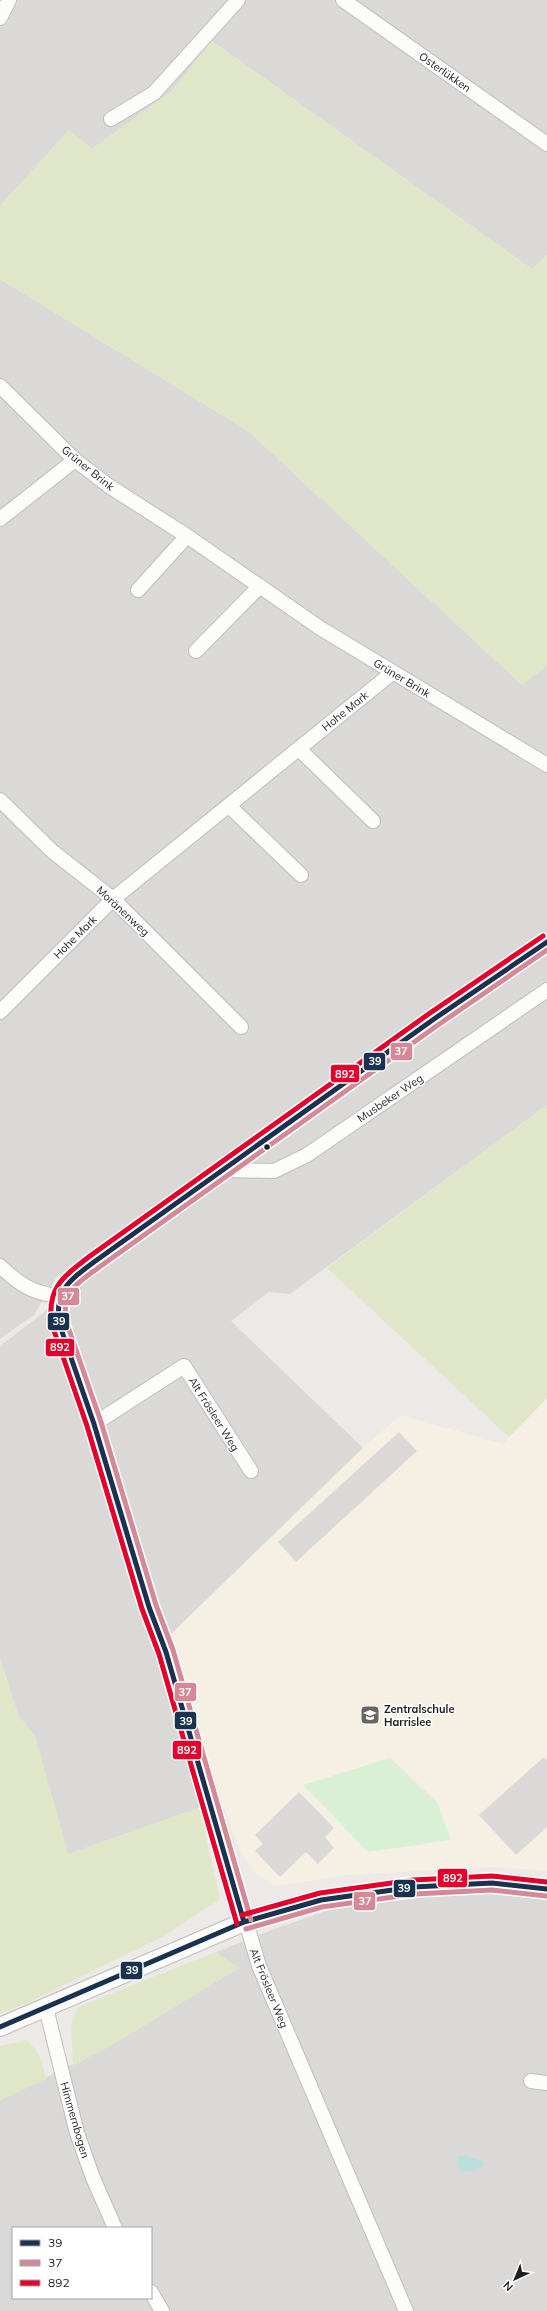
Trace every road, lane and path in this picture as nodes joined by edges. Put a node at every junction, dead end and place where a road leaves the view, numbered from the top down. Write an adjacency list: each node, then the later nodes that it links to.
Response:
1 (9, 0): 4 (street)
2 (238, 0): 5 (street)
3 (343, 0): 6 (street, Osterlükken)
4 (0, 18)
5 (111, 119)
6 (547, 144)
7 (0, 386): 8 (street, Grüner Brink)
8 (75, 460): 9 (street); 10 (street, Grüner Brink)
9 (0, 519)
10 (187, 536): 11 (street, Grüner Brink); 12 (street)
11 (260, 586): 13 (street); 14 (street, Grüner Brink)
12 (138, 590)
13 (196, 651)
14 (392, 673): 15 (street, Hohe Mark); 16 (street, Grüner Brink)
15 (298, 749): 18 (street, Hohe Mark); 19 (street)
16 (547, 765)
17 (0, 800): 21 (street, Moränenweg)
18 (229, 806): 20 (street); 21 (street, Hohe Mark)
19 (373, 821)
20 (301, 875)
21 (113, 899): 24 (street, Hohe Mark); 25 (street, Moränenweg)
22 (547, 942): 26 (street)
23 (547, 990): 26 (street, Musbeker Weg)
24 (0, 1012)
25 (242, 1027)
26 (222, 1170): 28 (street)
27 (0, 1266): 28 (street)
28 (58, 1296): 29 (street, Alt Frösleer Weg)
29 (94, 1424): 30 (street, Alt Frösleer Weg); 32 (street, Alt Frösleer Weg)
30 (250, 1471)
31 (547, 1889): 32 (street)
32 (244, 1922): 33 (street); 40 (street, Alt Frösleer Weg)
33 (46, 2008): 34 (street); 37 (street, Himmernbogen)
34 (0, 2027)
35 (531, 2081): 36 (street)
36 (547, 2083)
37 (115, 2227)
38 (152, 2294): 39 (street)
39 (158, 2309)
40 (406, 2311)

